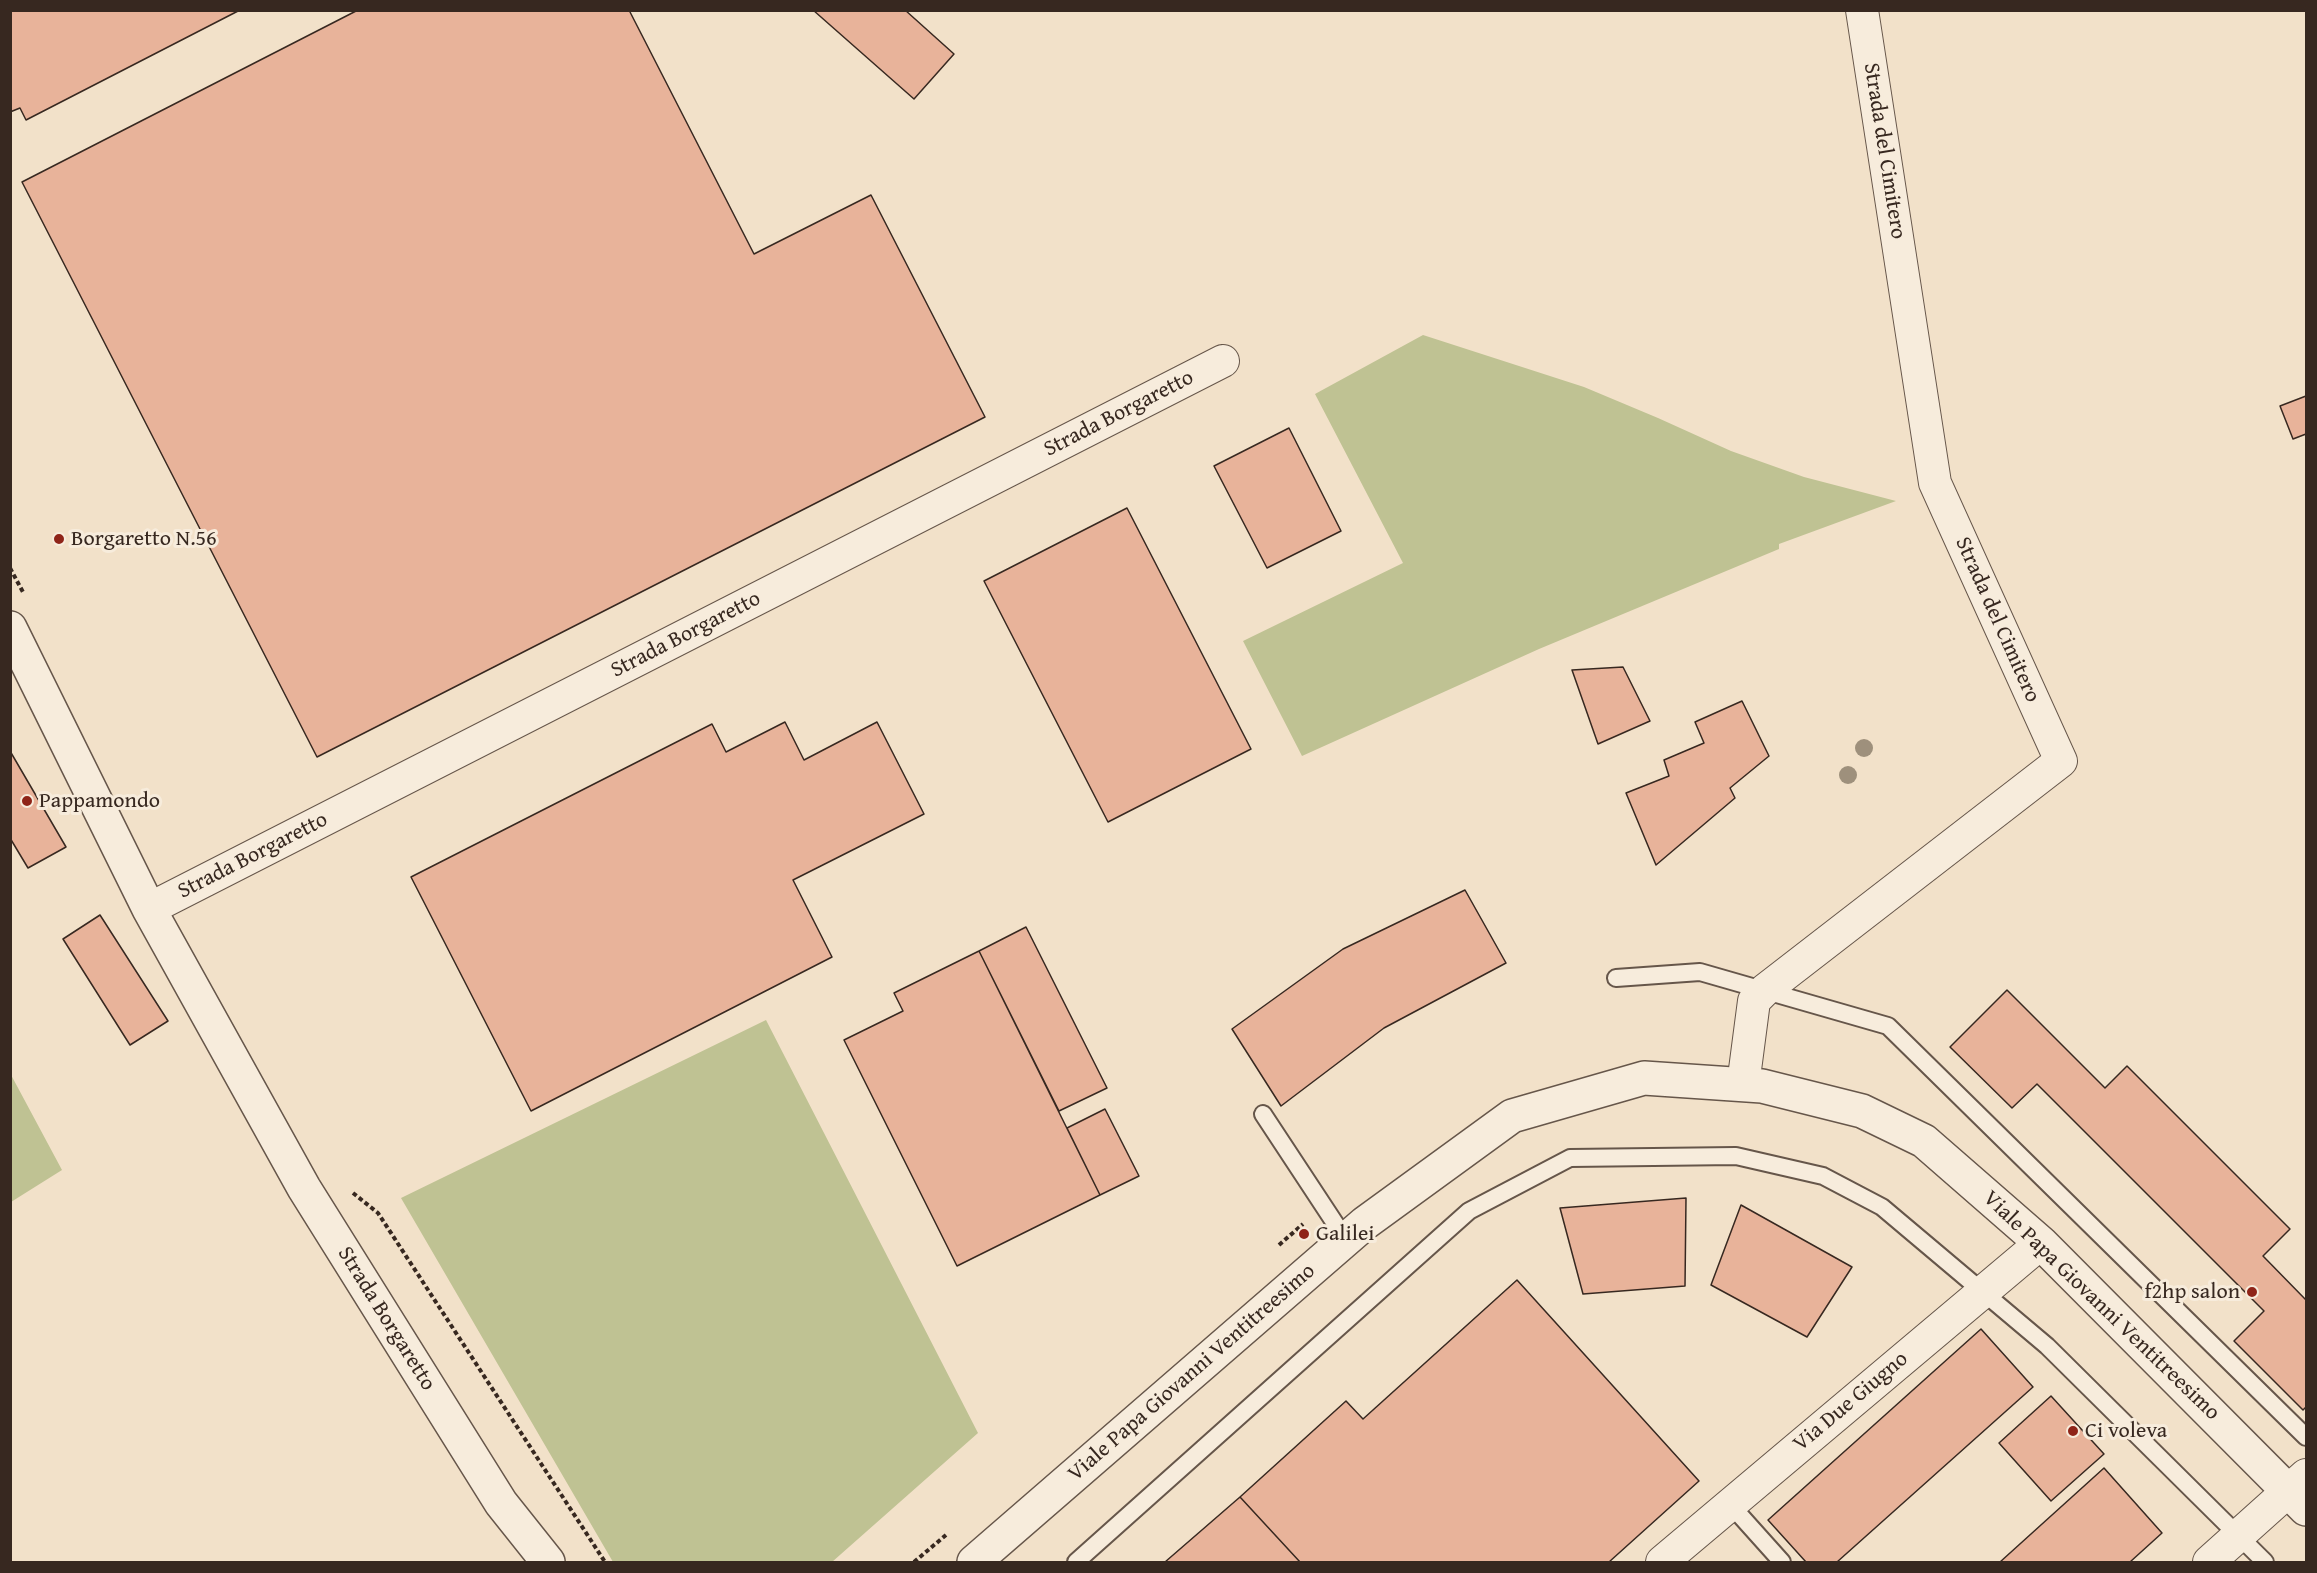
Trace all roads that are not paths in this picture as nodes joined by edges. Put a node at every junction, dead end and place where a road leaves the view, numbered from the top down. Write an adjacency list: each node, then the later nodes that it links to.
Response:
1 (1862, 10): 6 (street, Strada del Cimitero)
2 (1223, 361): 4 (street, Strada Borgaretto)
3 (10, 628): 4 (street, Strada Borgaretto)
4 (149, 909): 16 (street, Strada Borgaretto)
5 (1616, 978): 6 (lane)
6 (1765, 990): 7 (street, Strada del Cimitero); 12 (lane)
7 (1743, 1084): 9 (street, Viale Papa Giovanni Ventitreesimo); 10 (street, Viale Papa Giovanni Ventitreesimo)
8 (1263, 1114): 9 (lane)
9 (1346, 1240): 17 (street, Viale Papa Giovanni Ventitreesimo)
10 (2041, 1242): 11 (street, Via Due Giugno); 13 (street, Viale Papa Giovanni Ventitreesimo)
11 (1983, 1292): 14 (street, Via Due Giugno); 15 (lane); 18 (lane)
12 (2307, 1437)
13 (2301, 1492): 15 (street)
14 (1730, 1503): 19 (street, Via Due Giugno); 20 (lane)
15 (2239, 1536): 21 (street); 22 (lane)
16 (548, 1563)
17 (974, 1563)
18 (1076, 1563)
19 (1662, 1563)
20 (1782, 1563)
21 (2209, 1563)
22 (2265, 1563)

